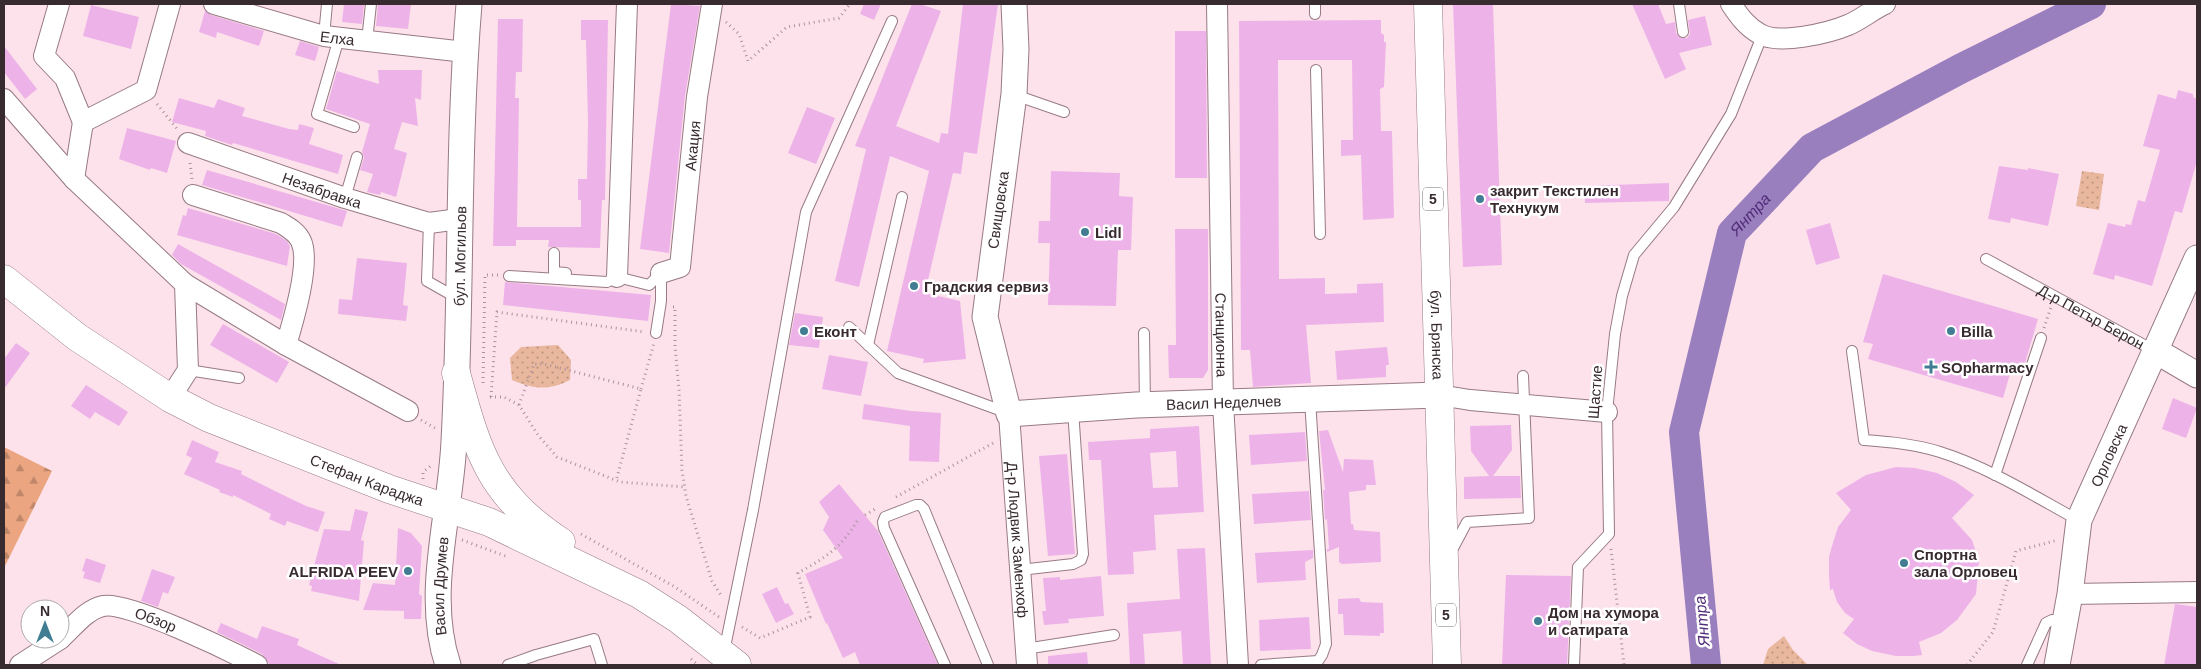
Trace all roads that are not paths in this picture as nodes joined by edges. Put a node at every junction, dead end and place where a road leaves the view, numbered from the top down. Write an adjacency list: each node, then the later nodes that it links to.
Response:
1 (59, 4): 26 (street)
2 (170, 4): 26 (street)
3 (214, 4): 13 (street, Елха)
4 (327, 4): 19 (lane)
5 (371, 4): 20 (lane)
6 (469, 4): 21 (street, бул. Могильов)
7 (627, 4): 42 (street)
8 (1014, 4): 23 (street, Свищовска)
9 (1217, 4): 62 (street, Станционна)
10 (1428, 4): 59 (main road, бул. Брянска / 5)
11 (1680, 4): 17 (lane)
12 (1731, 4): 18 (street)
13 (238, 7): 19 (street, Елха)
14 (712, 7): 40 (street, Акация)
15 (1871, 7): 18 (street)
16 (892, 20): 82 (lane)
17 (1683, 32)
18 (1762, 36): 67 (lane, Щастие)
19 (332, 37): 20 (street, Елха); 27 (lane)
20 (367, 41): 21 (street, Елха)
21 (465, 52): 34 (street, бул. Могильов)
22 (1316, 70): 36 (lane)
23 (1014, 94): 25 (lane); 68 (street, Свищовска)
24 (4, 99): 30 (street)
25 (1064, 112)
26 (83, 122): 30 (street)
27 (354, 127)
28 (188, 143): 33 (street, Незабравка)
29 (357, 158): 33 (lane)
30 (74, 179): 44 (street)
31 (193, 194): 50 (street)
32 (902, 197): 51 (lane)
33 (345, 198): 35 (street, Незабравка)
34 (459, 219): 35 (street, Незабравка); 45 (street, бул. Могильов)
35 (429, 223): 45 (lane)
36 (1320, 234)
37 (554, 253): 42 (lane)
38 (2197, 258): 53 (street, Орловска)
39 (1986, 259): 53 (lane, Д-р Петър Берон)
40 (661, 273): 42 (lane); 47 (lane)
41 (508, 276): 42 (lane)
42 (618, 277)
43 (4, 279): 60 (main road, Стефан Караджа)
44 (185, 284): 50 (street); 54 (street)
45 (458, 299): 55 (street, бул. Могильов)
46 (849, 327): 51 (lane)
47 (656, 333)
48 (1144, 333): 64 (lane)
49 (2041, 338): 69 (lane)
50 (286, 345): 66 (street)
51 (868, 345): 68 (lane)
52 (1852, 351): 69 (lane)
53 (2156, 351): 56 (street, Д-р Петър Берон); 71 (street, Орловска)
54 (188, 370): 58 (lane); 60 (street)
55 (456, 374): 70 (street, бул. Могильов); 75 (main road)
56 (2197, 375)
57 (1523, 376): 63 (lane)
58 (240, 378)
59 (1439, 395): 61 (street, Васил Неделчев); 63 (street); 72 (main road, бул. Брянска / 5)
60 (170, 398): 70 (main road, Стефан Караджа)
61 (1310, 400): 62 (street, Васил Неделчев); 91 (lane)
62 (1223, 403): 64 (street, Васил Неделчев); 90 (street, Станционна)
63 (1524, 404): 67 (street); 72 (lane)
64 (1145, 405): 65 (street, Васил Неделчев)
65 (1073, 409): 68 (street, Васил Неделчев); 73 (lane)
66 (408, 411)
67 (1608, 412): 93 (lane, Щастие)
68 (1010, 423): 73 (street, Д-р Людвик Заменхоф)
69 (1995, 475): 71 (lane)
70 (448, 507): 75 (main road, Стефан Караджа); 85 (street, Васил Друмев)
71 (2078, 528): 76 (street, Орловска)
72 (1445, 564): 92 (main road, бул. Брянска / 5)
73 (1020, 570): 81 (street, Д-р Людвик Заменхоф)
74 (2197, 592): 76 (street)
75 (640, 594): 82 (main road, Стефан Караджа)
76 (2070, 594): 77 (street, Орловска)
77 (2065, 621): 94 (lane); 95 (street, Орловска)
78 (70, 630): 84 (street, Обзор)
79 (1114, 635): 81 (lane)
80 (45, 649): 83 (street, Обзор)
81 (1026, 657)
82 (730, 659)
83 (20, 665)
84 (257, 665)
85 (448, 665)
86 (508, 665): 87 (lane)
87 (602, 665)
88 (945, 665): 89 (lane)
89 (988, 665)
90 (1238, 665)
91 (1261, 665)
92 (1447, 665)
93 (1574, 665)
94 (2027, 665)
95 (2057, 665)

